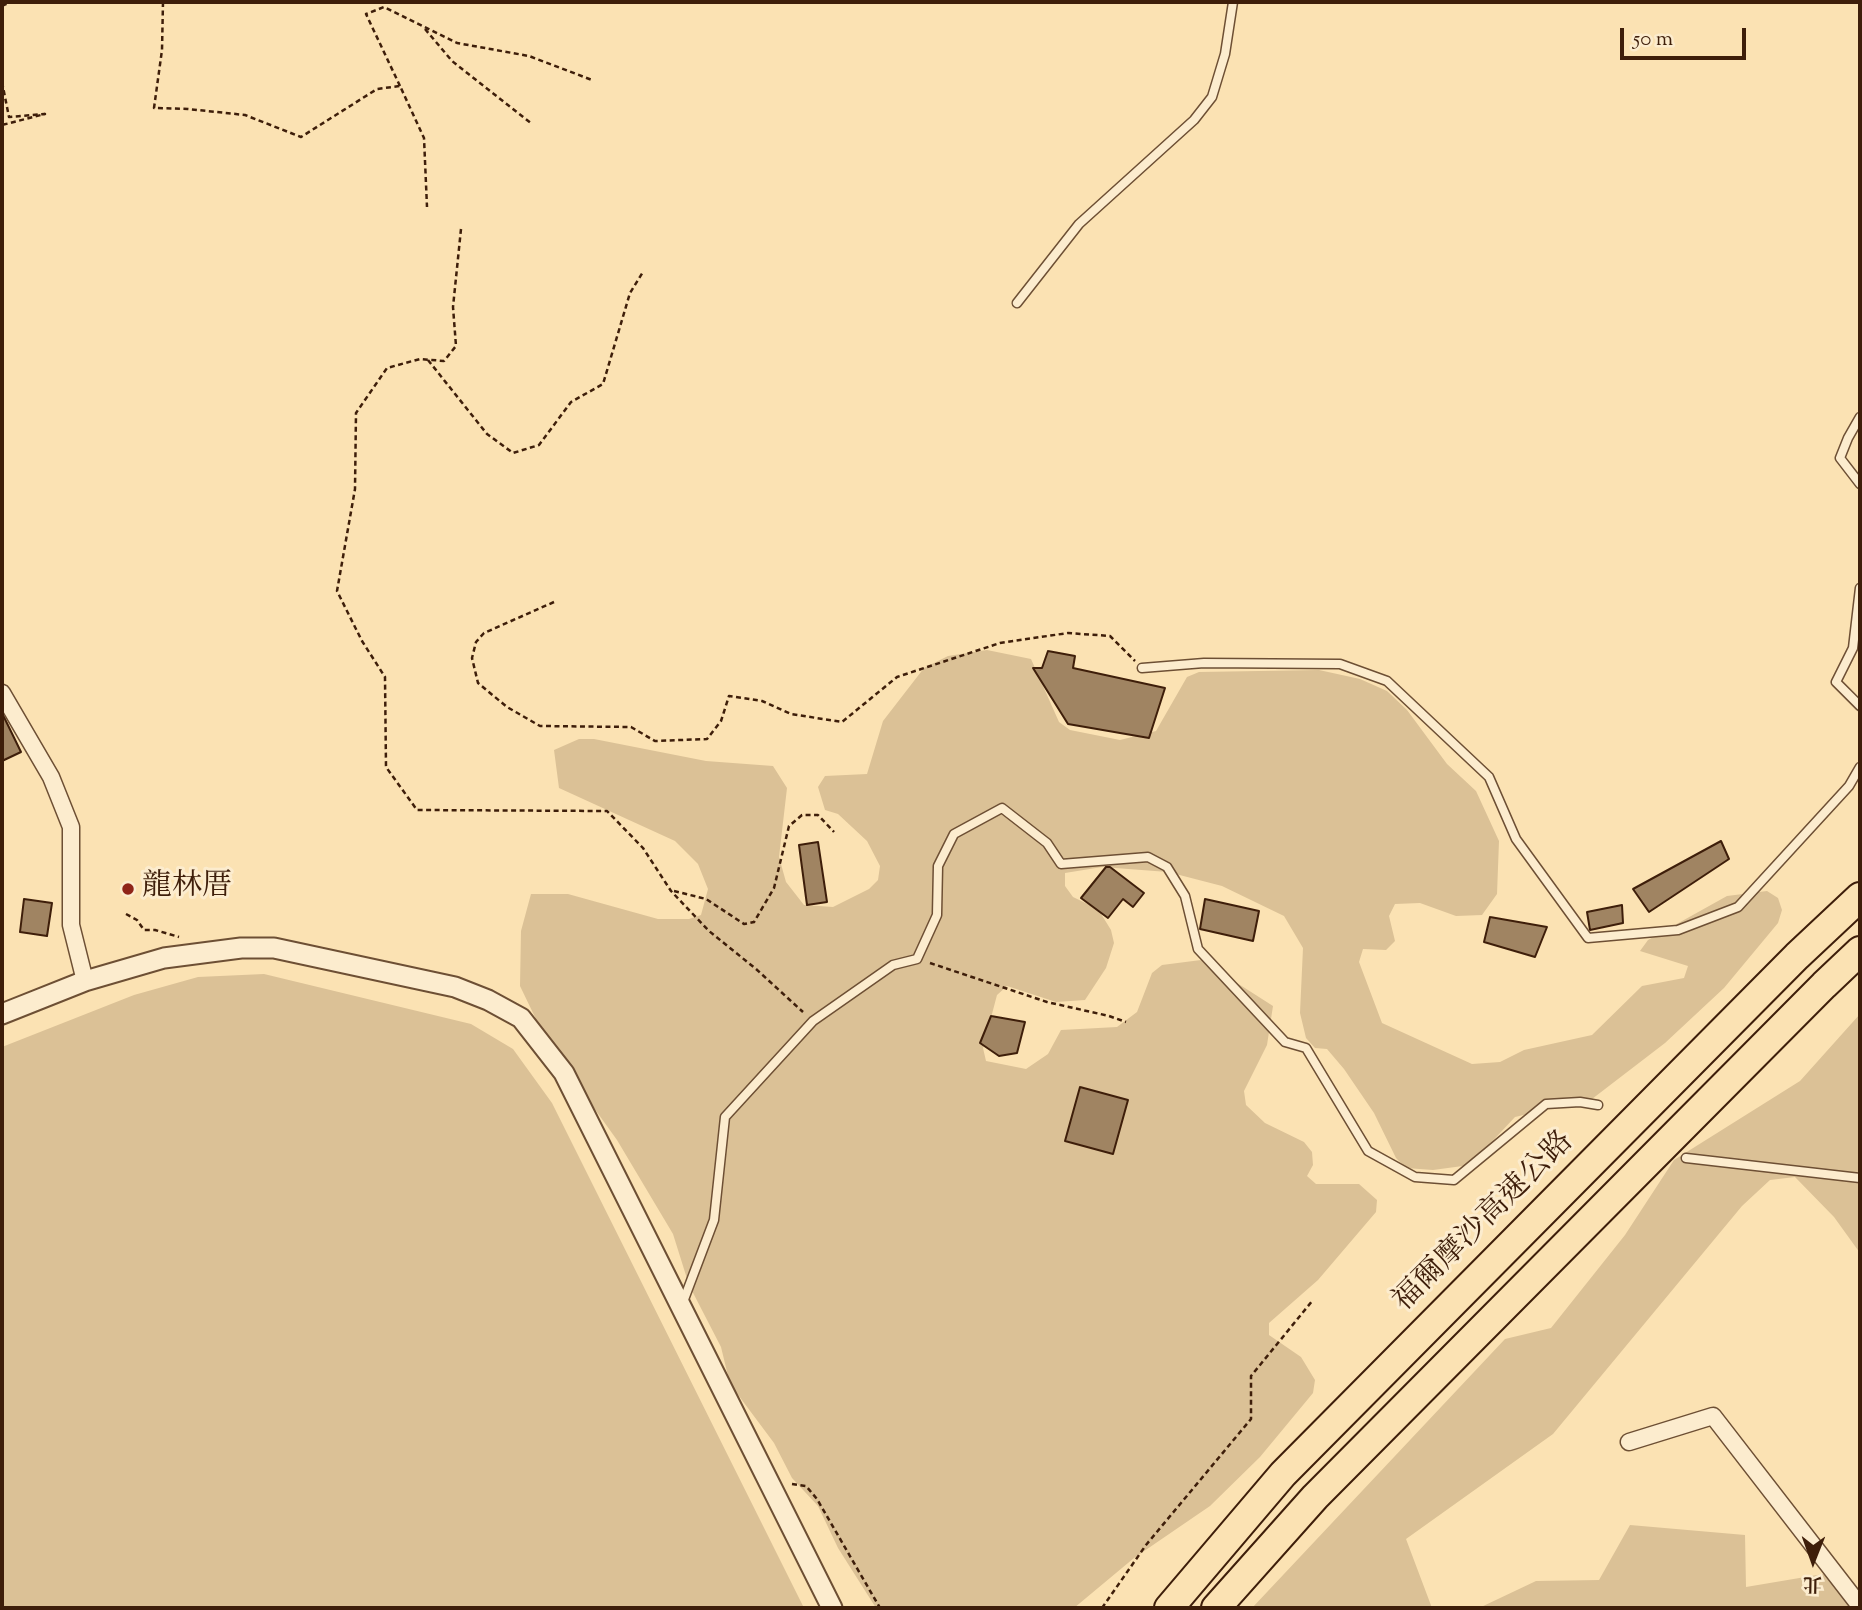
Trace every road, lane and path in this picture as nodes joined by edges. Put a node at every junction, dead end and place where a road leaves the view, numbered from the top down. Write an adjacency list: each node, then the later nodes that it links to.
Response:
1 (10, 2): 4 (path)
2 (163, 2): 8 (path)
3 (1233, 2): 14 (lane)
4 (2, 6)
5 (423, 26): 6 (path); 8 (path); 9 (path)
6 (592, 80)
7 (2, 82): 10 (path)
8 (400, 86): 11 (path)
9 (532, 124)
10 (2, 125)
11 (427, 206)
12 (461, 229): 15 (path)
13 (643, 272): 15 (path)
14 (1017, 303)
15 (427, 359): 25 (path)
16 (1860, 417): 17 (lane)
17 (1860, 484)
18 (1860, 588): 22 (lane)
19 (554, 602): 20 (path)
20 (1142, 668): 23 (lane)
21 (2, 693): 31 (street)
22 (1860, 706)
23 (1860, 767)
24 (834, 832): 25 (path)
25 (671, 891): 33 (path)
26 (1860, 897): 46 (highway, 福爾摩沙高速公路)
27 (126, 914): 28 (path)
28 (182, 937)
29 (1860, 951): 47 (highway)
30 (917, 959): 33 (lane); 34 (path); 35 (lane)
31 (85, 981): 32 (street); 39 (street)
32 (2, 1014)
33 (813, 1021): 39 (lane)
34 (1126, 1022)
35 (1598, 1105)
36 (1686, 1157): 37 (lane)
37 (1860, 1178)
38 (1313, 1300): 45 (path)
39 (681, 1307): 41 (street)
40 (1629, 1442): 42 (street)
41 (767, 1481): 43 (street); 44 (path)
42 (1860, 1606)
43 (832, 1608)
44 (880, 1608)
45 (1102, 1608)
46 (1169, 1608)
47 (1216, 1608)

